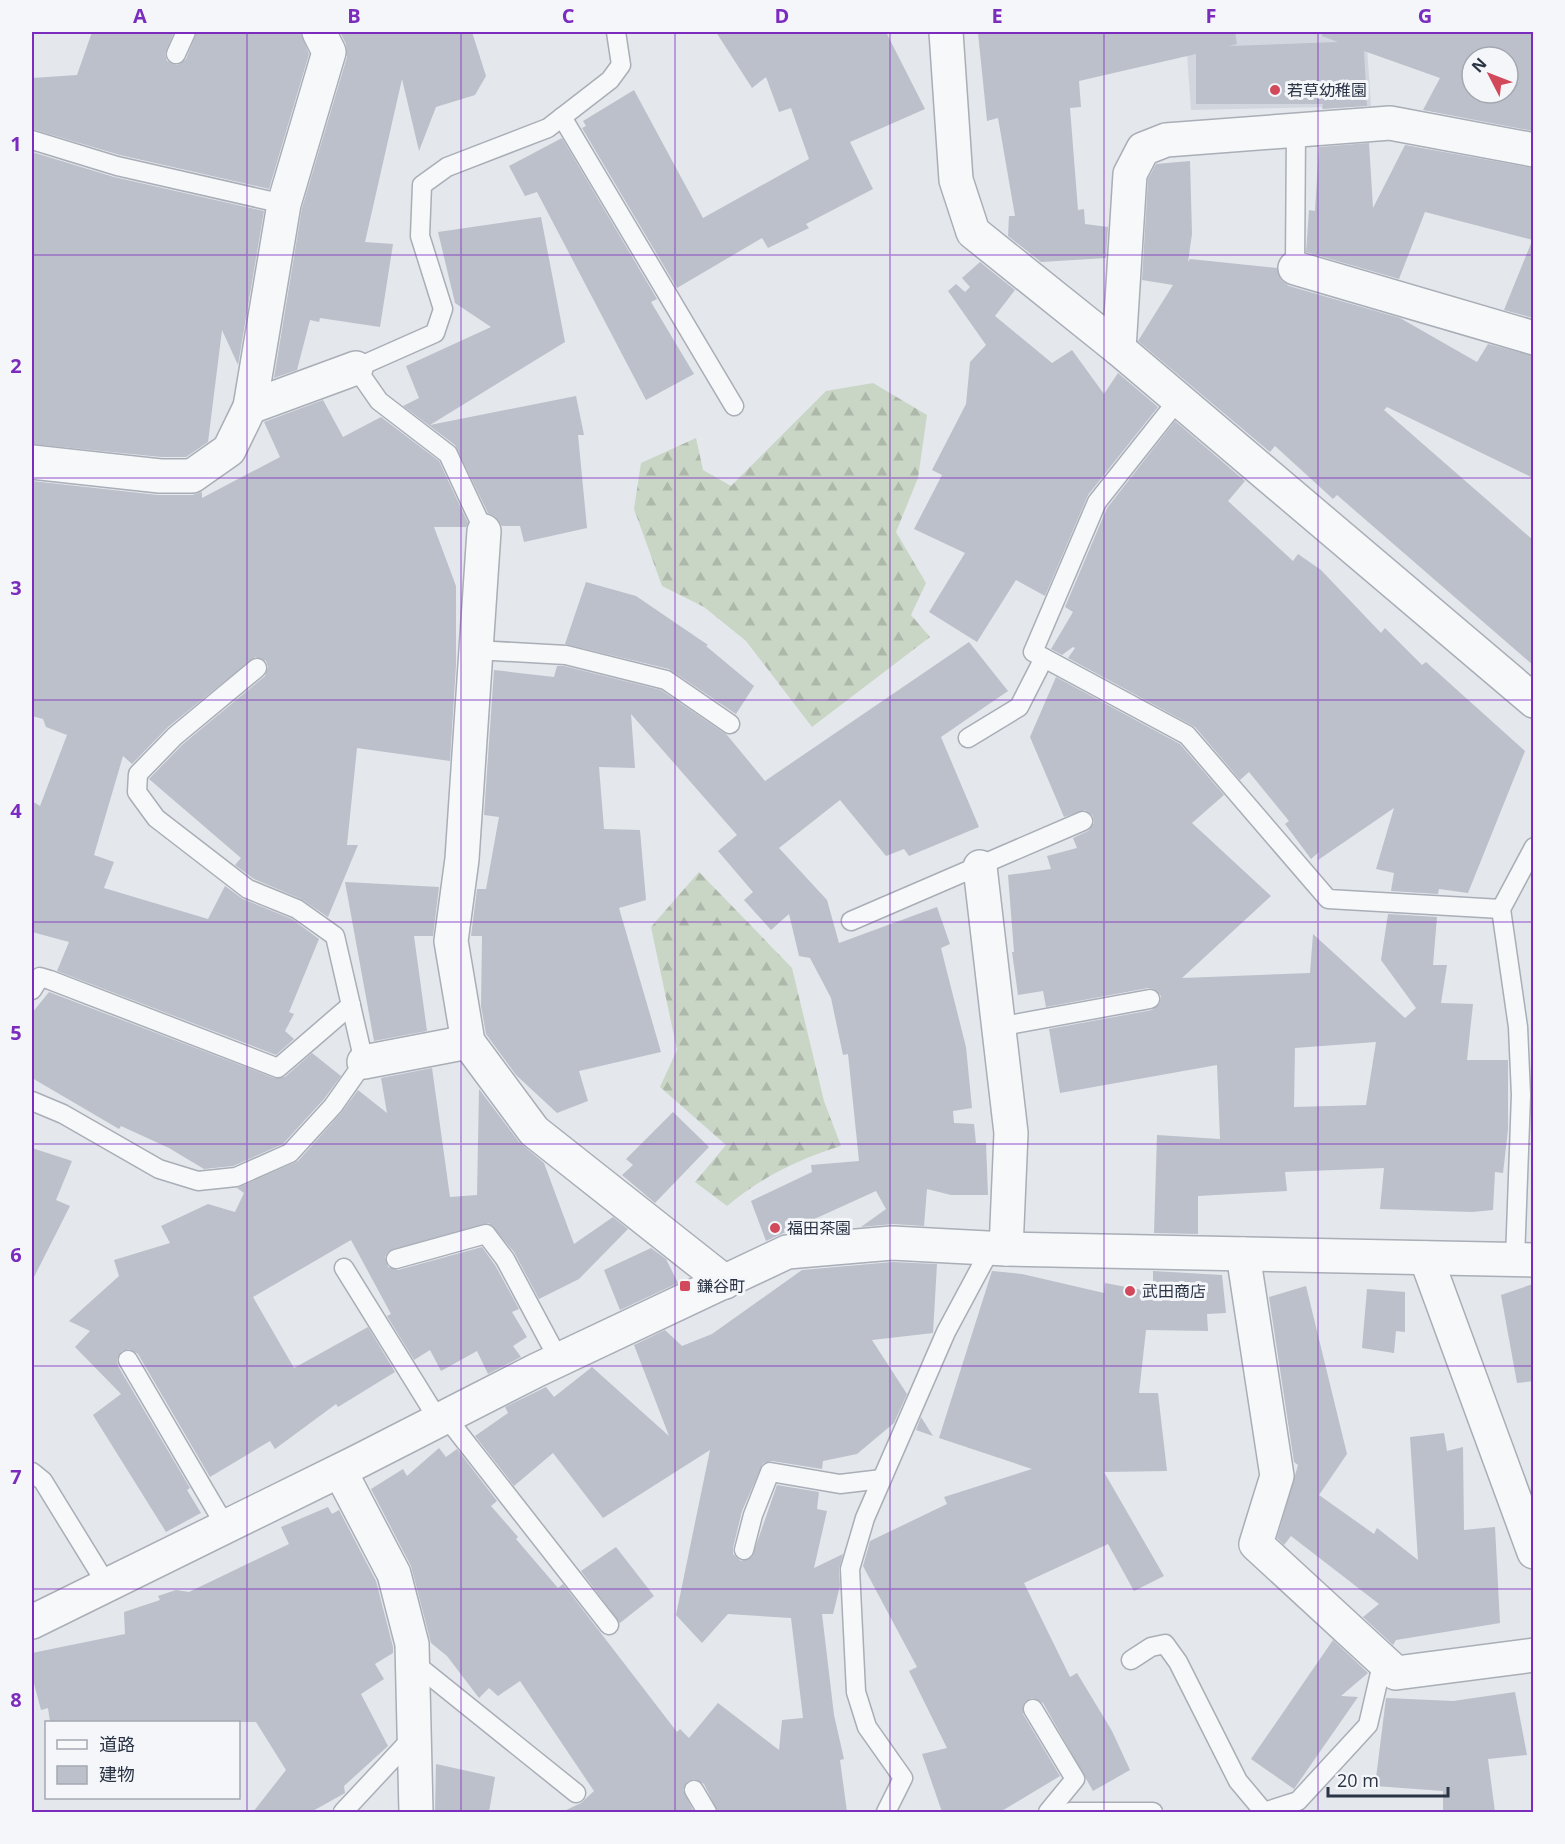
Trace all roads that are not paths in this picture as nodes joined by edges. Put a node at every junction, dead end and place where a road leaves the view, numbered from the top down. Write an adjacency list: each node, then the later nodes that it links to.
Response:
1 (186, 32): 5 (lane)
2 (319, 32): 10 (street)
3 (616, 32): 6 (lane)
4 (945, 32): 13 (street)
5 (176, 54)
6 (562, 117): 14 (lane); 16 (lane)
7 (1296, 130): 9 (street); 11 (lane); 13 (street)
8 (32, 140): 10 (lane)
9 (1533, 150)
10 (284, 204): 17 (street)
11 (1295, 268): 12 (street)
12 (1533, 338)
13 (1119, 349): 15 (street)
14 (356, 368): 17 (street); 19 (lane)
15 (1178, 400): 21 (lane); 23 (street)
16 (734, 405)
17 (250, 406): 18 (street)
18 (32, 462)
19 (484, 531): 20 (street)
20 (476, 650): 24 (lane); 35 (street)
21 (1044, 658): 25 (lane); 29 (lane)
22 (257, 668): 33 (lane)
23 (1533, 700)
24 (729, 724)
25 (968, 738)
26 (1083, 821): 28 (lane)
27 (1533, 847): 29 (lane)
28 (980, 867): 30 (lane); 34 (street)
29 (1501, 909): 42 (lane)
30 (850, 921)
31 (32, 990): 33 (lane)
32 (1150, 999): 34 (lane)
33 (351, 1005): 36 (lane)
34 (998, 1027): 38 (street)
35 (468, 1042): 36 (street); 44 (street)
36 (364, 1062): 37 (lane)
37 (32, 1101)
38 (999, 1248): 39 (street); 44 (street); 50 (lane)
39 (1243, 1254): 41 (street); 59 (street)
40 (396, 1258): 46 (lane)
41 (1426, 1258): 42 (street); 53 (street)
42 (1524, 1260)
43 (344, 1268): 47 (lane)
44 (725, 1282): 46 (street)
45 (128, 1360): 51 (lane)
46 (559, 1360): 47 (street)
47 (443, 1419): 48 (street); 56 (lane)
48 (340, 1471): 51 (street); 60 (street)
49 (32, 1472): 54 (lane)
50 (882, 1479): 52 (lane); 68 (lane)
51 (226, 1527): 54 (street)
52 (744, 1550)
53 (1533, 1551)
54 (107, 1585): 55 (street)
55 (32, 1622)
56 (609, 1625)
57 (1533, 1655): 59 (street)
58 (1131, 1660): 59 (lane)
59 (1383, 1660)
60 (413, 1662): 62 (street); 64 (lane)
61 (1033, 1709): 69 (lane)
62 (415, 1735): 65 (lane); 66 (street)
63 (694, 1791): 67 (lane)
64 (576, 1793)
65 (343, 1812)
66 (416, 1812)
67 (707, 1812)
68 (886, 1812)
69 (1048, 1812)
70 (1070, 1812): 71 (lane)
71 (1153, 1812)

